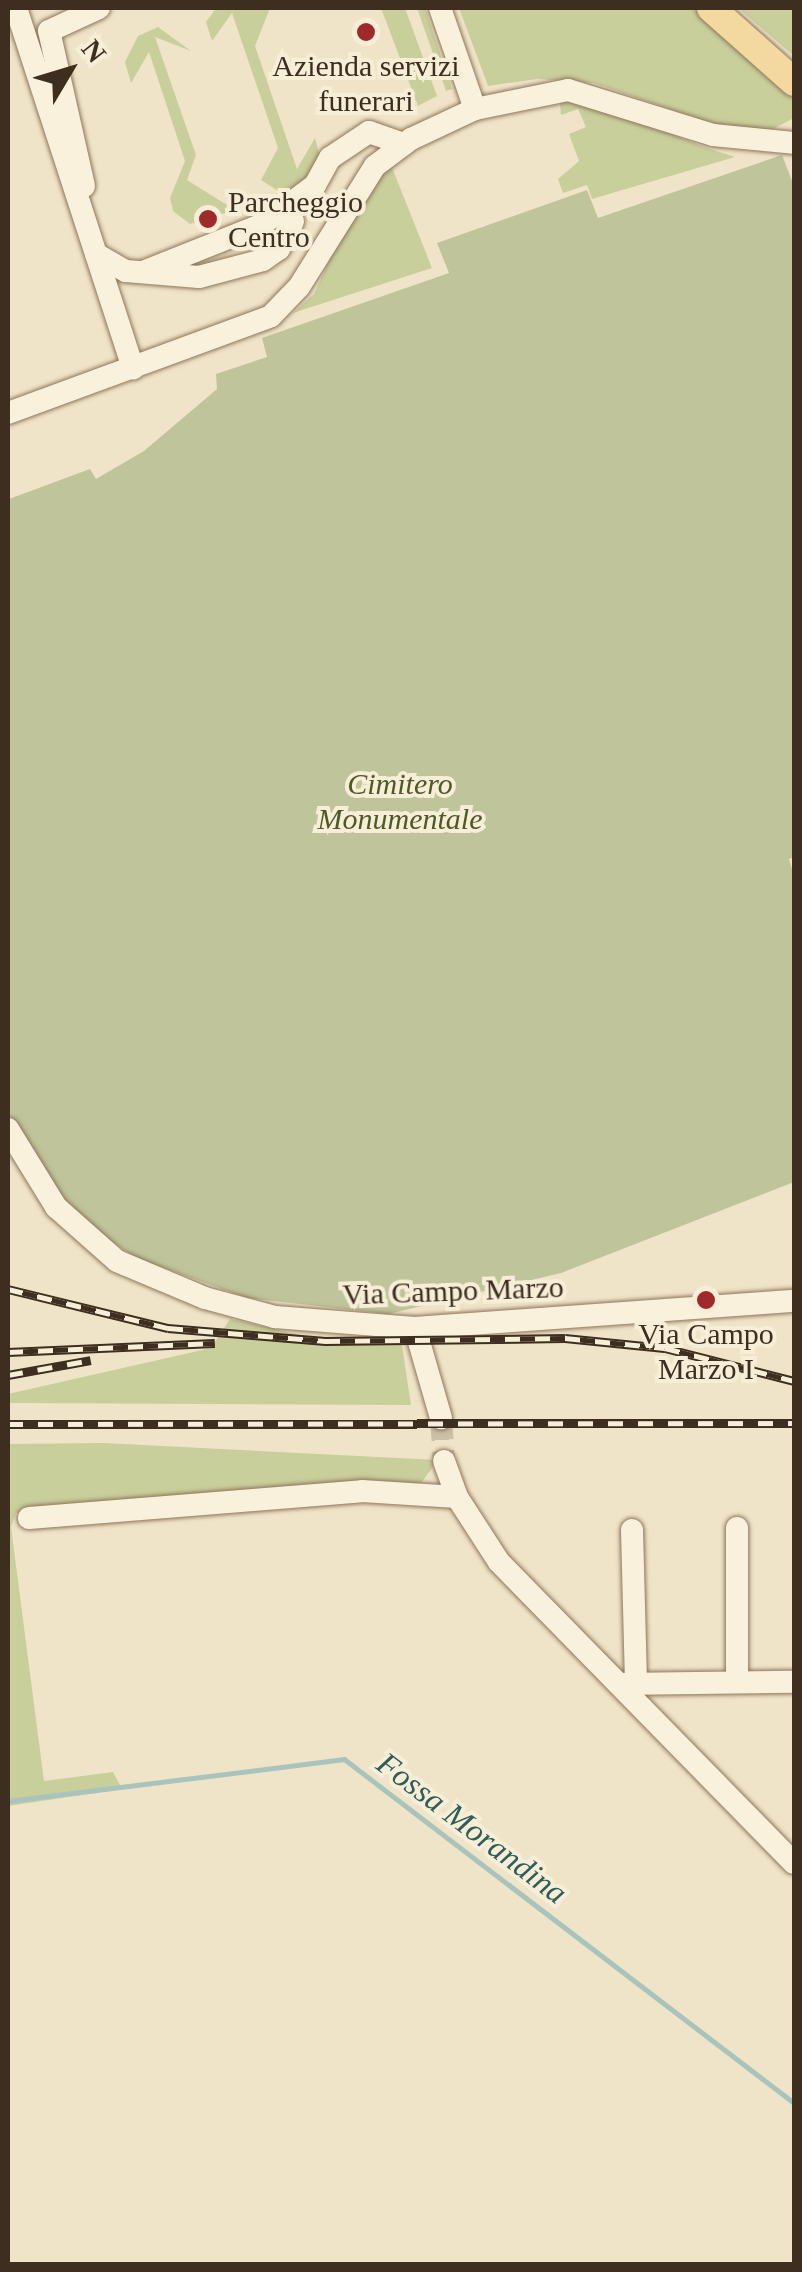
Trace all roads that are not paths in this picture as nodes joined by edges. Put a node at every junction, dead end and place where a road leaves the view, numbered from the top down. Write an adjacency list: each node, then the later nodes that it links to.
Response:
1 (16, 8): 10 (street)
2 (98, 8): 10 (street)
3 (440, 8): 6 (street)
4 (710, 8): 5 (main road)
5 (794, 82)
6 (475, 109): 7 (street); 8 (street)
7 (794, 142)
8 (404, 144): 12 (street); 13 (street)
9 (292, 221): 12 (street)
10 (89, 231): 11 (street)
11 (96, 254): 12 (street); 13 (street)
12 (143, 272)
13 (133, 369): 14 (street)
14 (8, 414)
15 (8, 1129): 17 (street, Via Campo Marzo)
16 (794, 1301): 17 (street, Via Campo Marzo)
17 (415, 1328): 18 (street)
18 (441, 1418)
19 (444, 1461): 20 (street)
20 (457, 1498): 21 (street); 26 (street)
21 (29, 1518)
22 (737, 1528): 24 (street)
23 (632, 1530): 26 (street)
24 (737, 1681): 25 (street); 26 (street)
25 (794, 1682)
26 (627, 1683): 27 (street)
27 (794, 1864)

